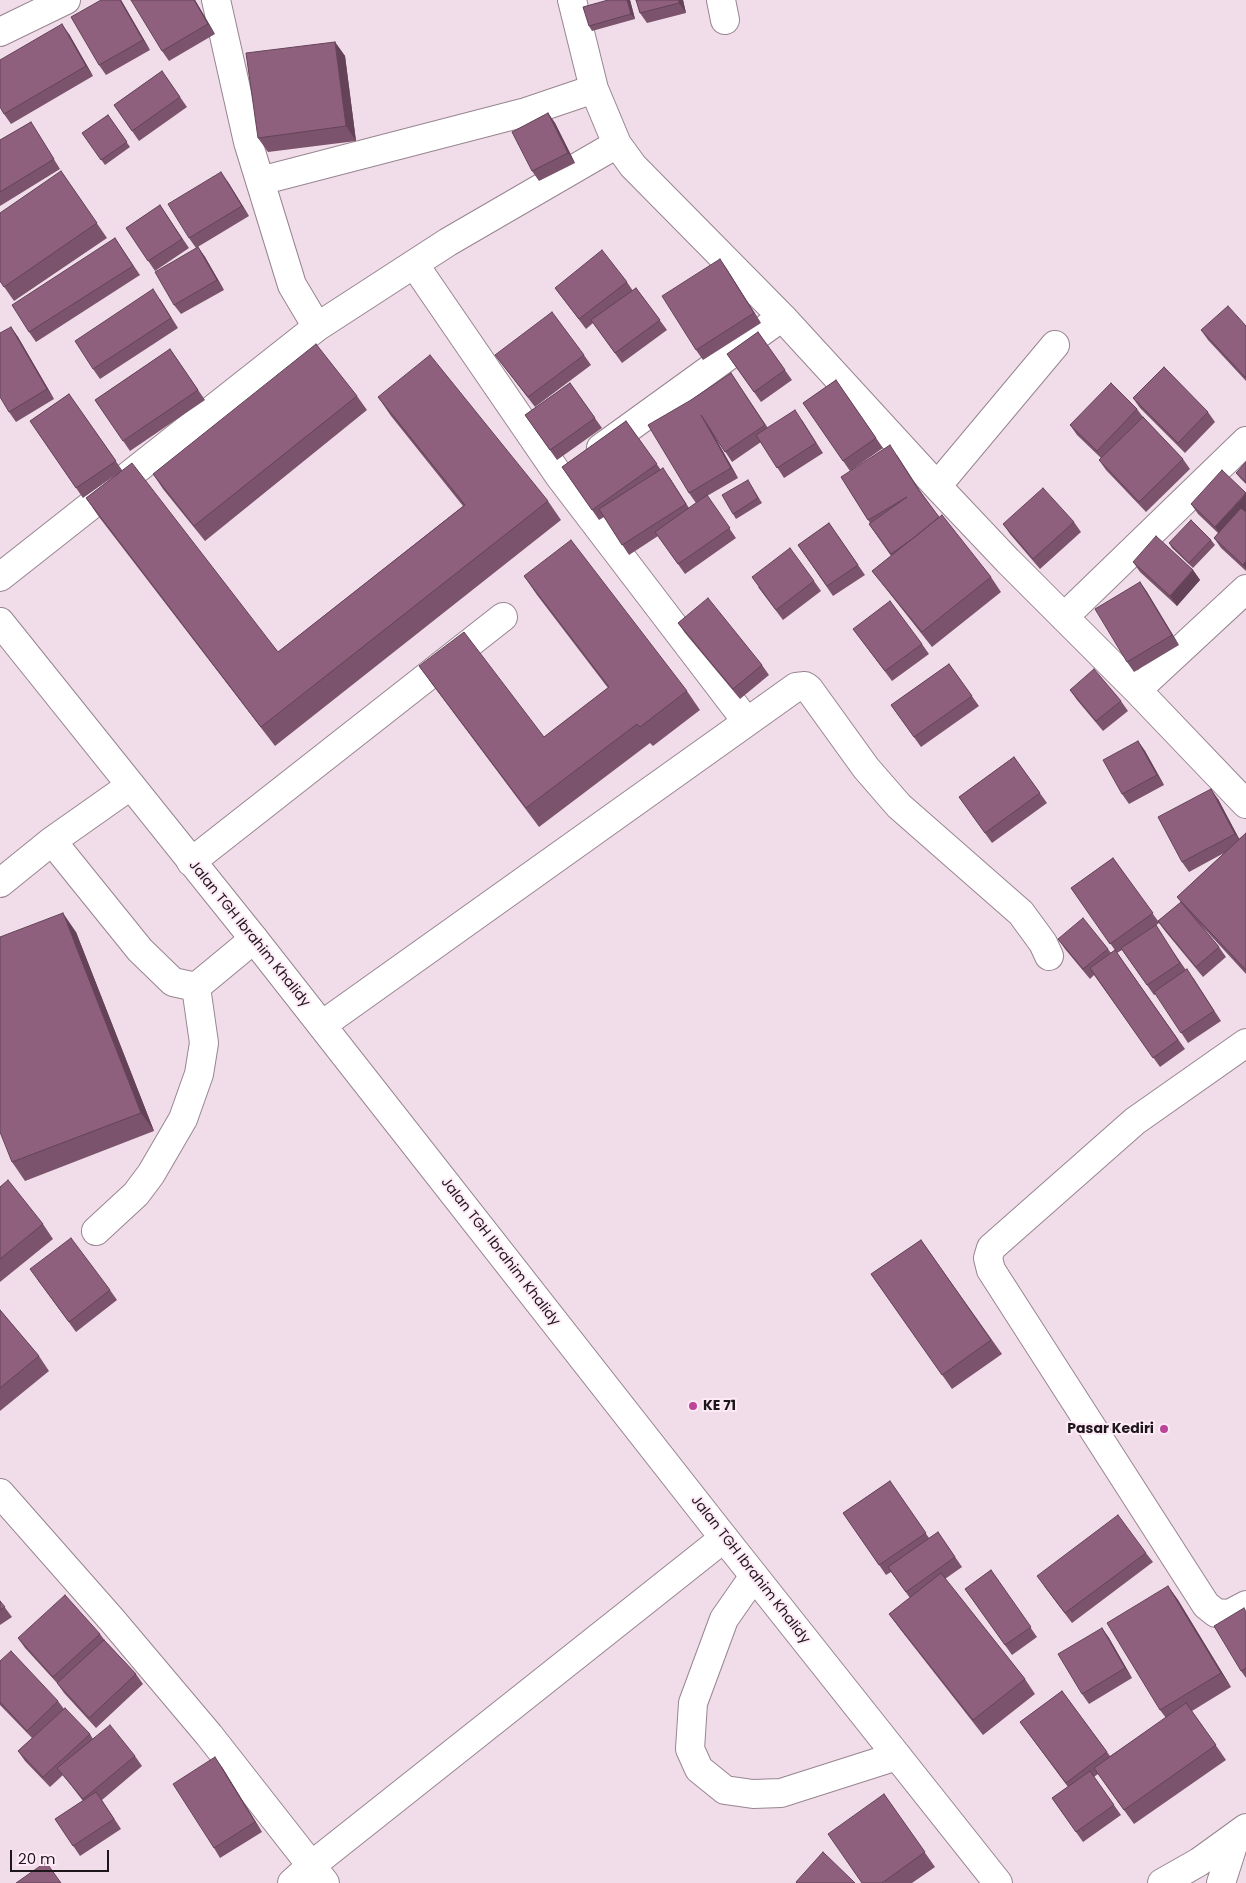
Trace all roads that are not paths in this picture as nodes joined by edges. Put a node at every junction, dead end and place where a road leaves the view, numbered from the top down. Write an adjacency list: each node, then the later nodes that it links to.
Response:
1 (66, 0): 4 (street)
2 (216, 0): 7 (street)
3 (572, 0): 5 (street)
4 (0, 32)
5 (594, 90): 6 (street); 7 (street)
6 (616, 144): 8 (street); 9 (street)
7 (260, 180): 10 (street)
8 (414, 264): 10 (street); 13 (street)
9 (782, 317): 13 (street); 14 (street)
10 (317, 327): 15 (street)
11 (1055, 345): 14 (street)
12 (1246, 441): 18 (street)
13 (560, 477): 21 (street)
14 (937, 486): 18 (street)
15 (0, 577)
16 (1246, 589): 20 (street)
17 (503, 617): 25 (street)
18 (1064, 617): 20 (street)
19 (0, 622): 22 (street, Jalan TGH Ibrahim Khalidy)
20 (1137, 690): 23 (street)
21 (747, 722): 28 (street); 30 (street)
22 (130, 786): 24 (street); 25 (street, Jalan TGH Ibrahim Khalidy)
23 (1246, 804)
24 (52, 840): 26 (street); 29 (street)
25 (191, 862): 27 (street, Jalan TGH Ibrahim Khalidy)
26 (0, 883)
27 (254, 939): 29 (street); 30 (street, Jalan TGH Ibrahim Khalidy)
28 (1049, 956)
29 (196, 987): 32 (street)
30 (322, 1025): 34 (street, Jalan TGH Ibrahim Khalidy)
31 (1246, 1043): 36 (street)
32 (96, 1231)
33 (0, 1493): 39 (street)
34 (724, 1538): 35 (street, Jalan TGH Ibrahim Khalidy); 39 (street)
35 (754, 1576): 37 (street, Jalan TGH Ibrahim Khalidy); 37 (street)
36 (1246, 1605)
37 (897, 1756): 41 (street, Jalan TGH Ibrahim Khalidy)
38 (1241, 1832): 42 (street); 43 (street)
39 (319, 1874): 40 (street)
40 (292, 1883)
41 (998, 1883)
42 (1162, 1883)
43 (1221, 1883)

